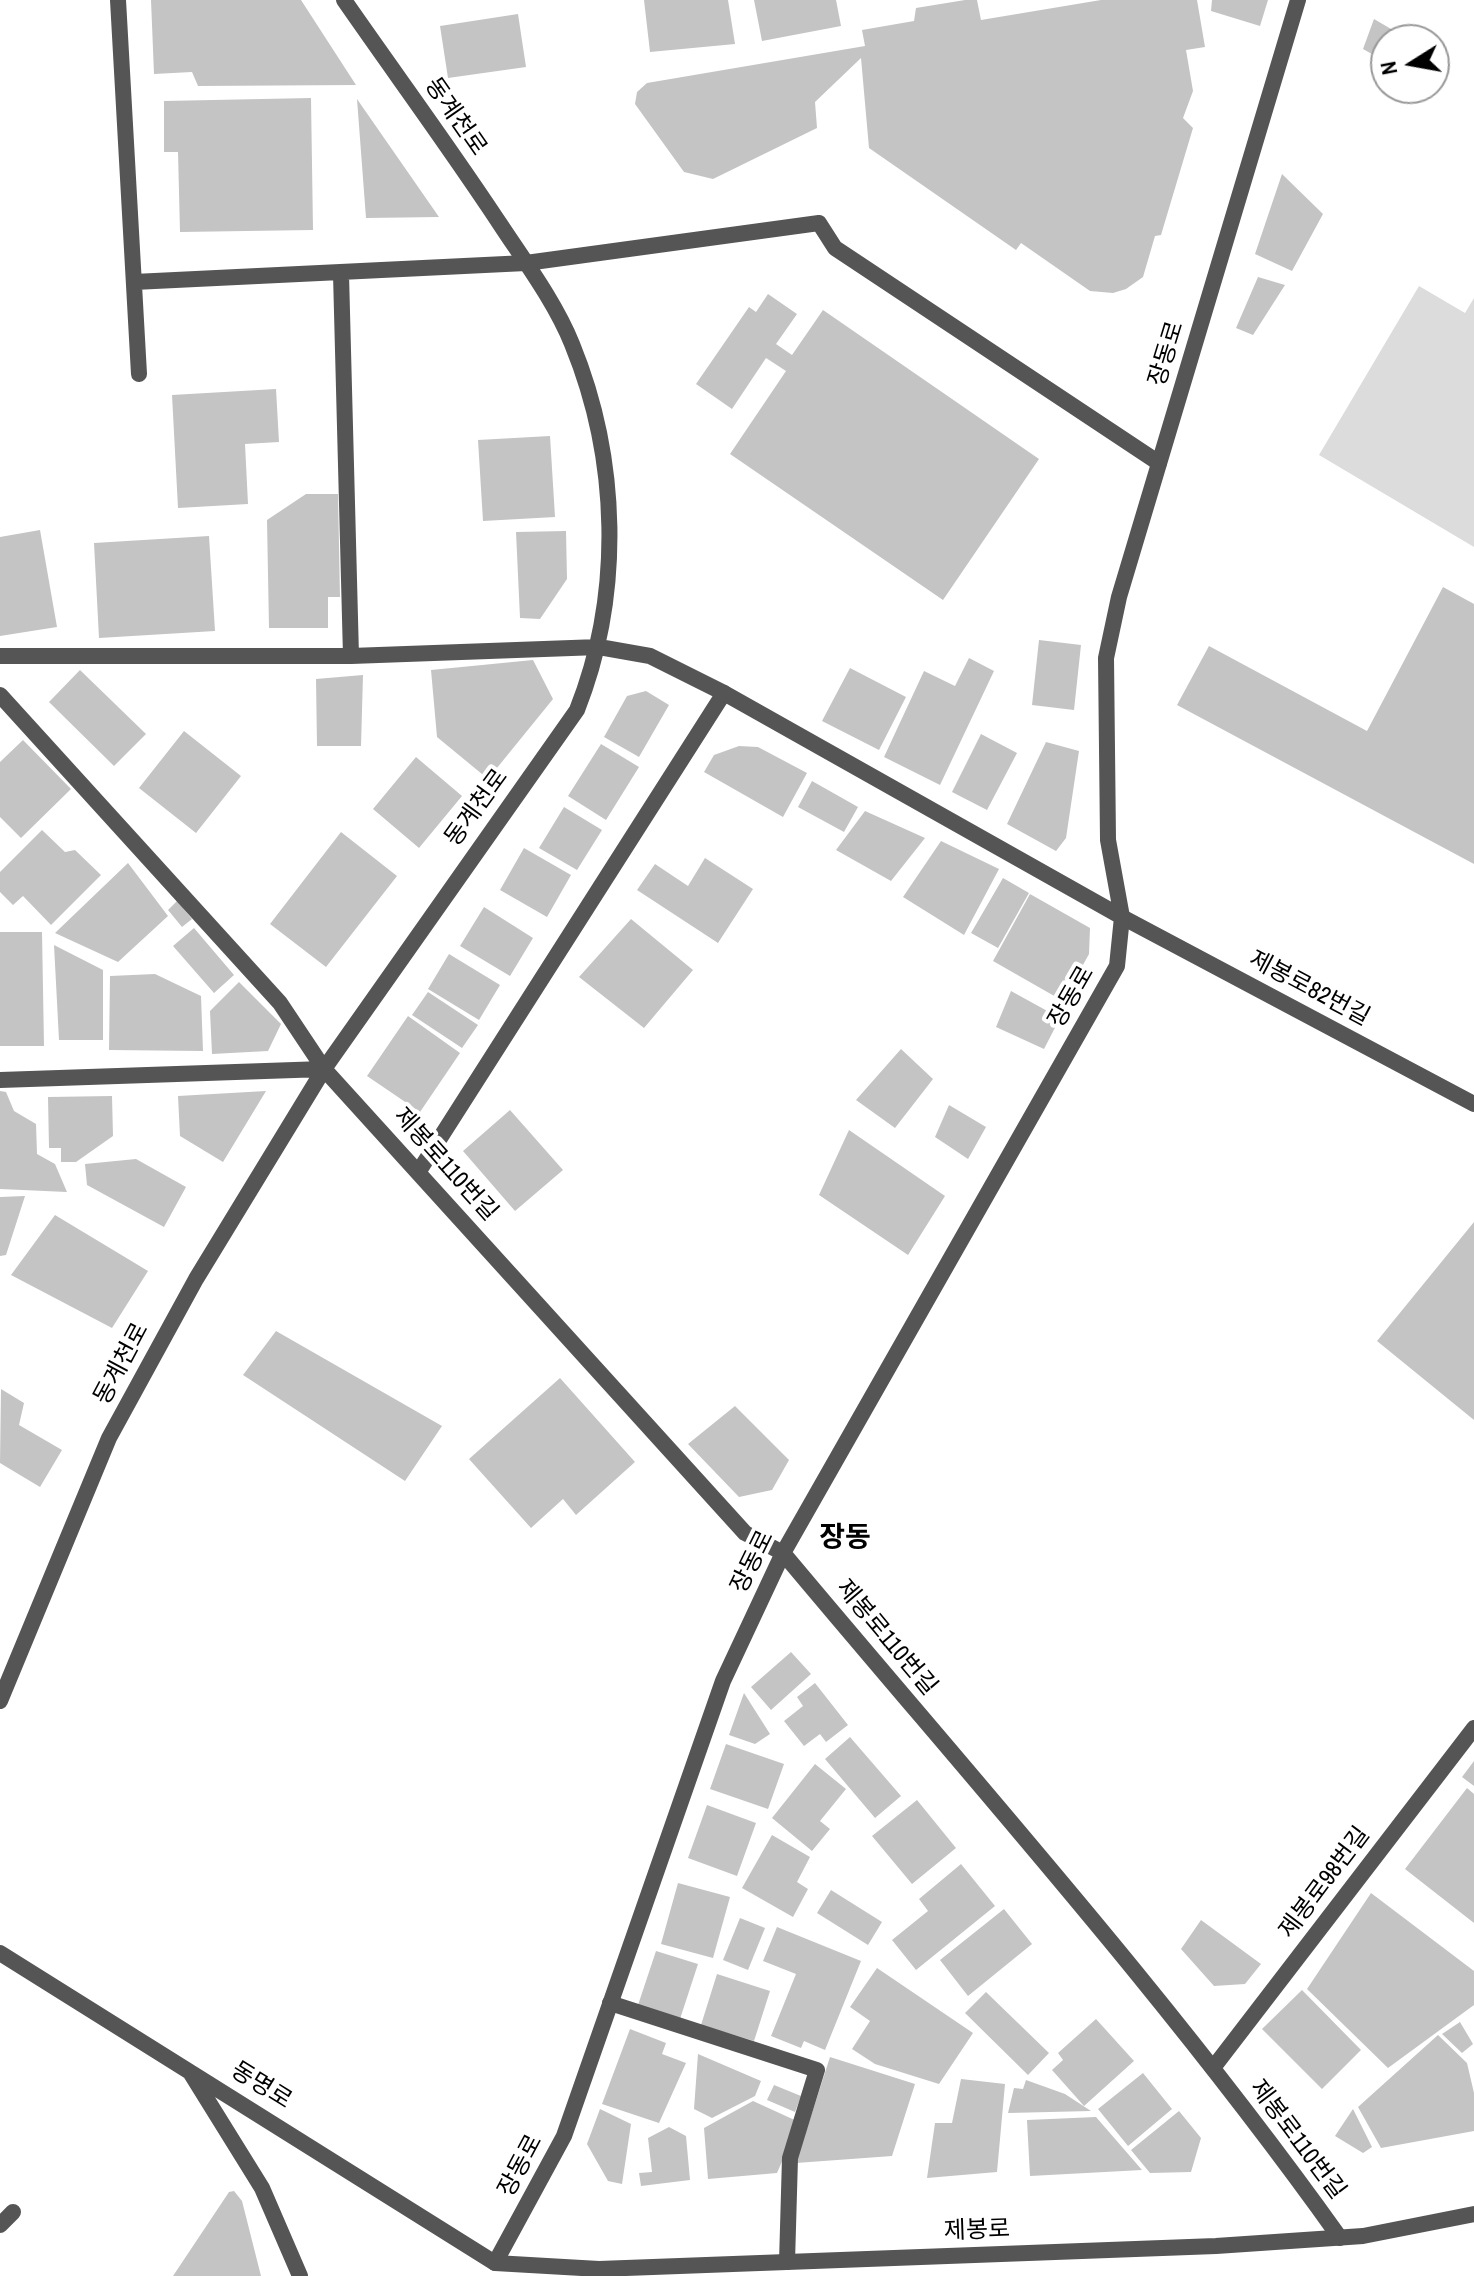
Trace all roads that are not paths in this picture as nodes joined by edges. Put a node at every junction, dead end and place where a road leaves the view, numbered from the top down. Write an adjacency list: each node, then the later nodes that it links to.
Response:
1 (118, 0): 6 (street)
2 (344, 0): 4 (street, 동계천로)
3 (1298, 0): 8 (street, 장동로)
4 (526, 263): 5 (street); 8 (street); 9 (street, 동계천로)
5 (341, 274): 6 (street); 11 (street)
6 (134, 282): 7 (street)
7 (139, 374)
8 (1159, 463): 14 (street, 장동로)
9 (599, 647): 11 (street); 12 (street); 15 (street, 동계천로)
10 (0, 656): 11 (street)
11 (351, 656)
12 (724, 693): 14 (street); 18 (street)
13 (0, 695): 15 (street)
14 (1122, 917): 17 (street, 제봉로82번길); 19 (street, 장동로)
15 (324, 1069): 16 (street); 18 (street, 제봉로110번길); 20 (street, 동계천로)
16 (0, 1080)
17 (1474, 1104)
18 (419, 1171): 19 (street, 제봉로110번길)
19 (783, 1553): 23 (street, 장동로); 25 (street, 제봉로110번길)
20 (0, 1701)
21 (1474, 1728): 25 (street, 제봉로98번길)
22 (0, 1953): 24 (street, 동명로)
23 (610, 2003): 30 (street); 31 (street, 장동로)
24 (187, 2068): 31 (street, 동명로); 32 (street)
25 (1213, 2068): 29 (street, 제봉로110번길)
26 (13, 2212): 28 (street)
27 (1474, 2214): 29 (street, 제봉로)
28 (0, 2225)
29 (1340, 2238): 30 (street, 제봉로)
30 (787, 2262): 31 (street, 제봉로)
31 (491, 2270)
32 (300, 2276)

